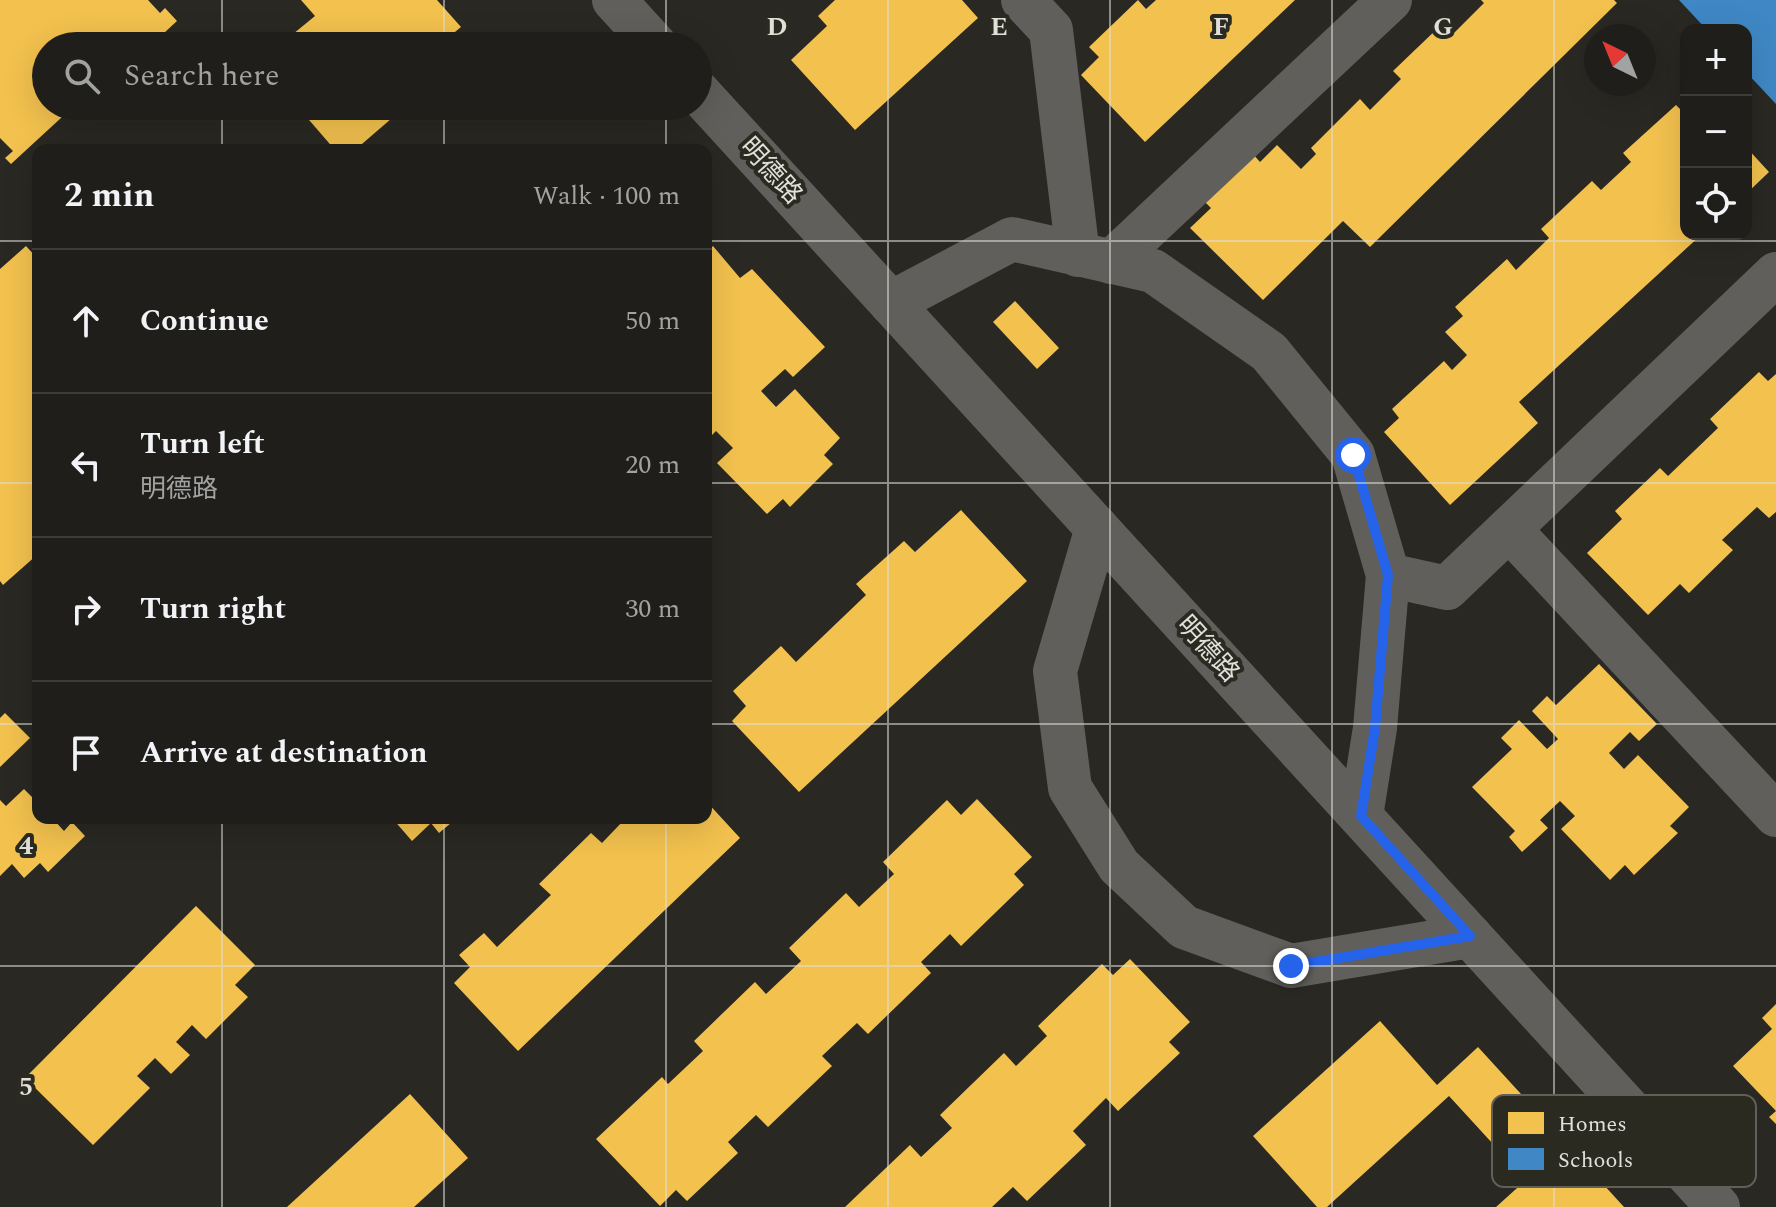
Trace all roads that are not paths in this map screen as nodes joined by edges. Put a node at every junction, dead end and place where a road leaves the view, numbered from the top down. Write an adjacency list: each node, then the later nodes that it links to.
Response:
1 (614, 0): 4 (street)
2 (1023, 0): 6 (street)
3 (1390, 0): 6 (street)
4 (643, 32)
5 (712, 107): 8 (street, 明德路)
6 (1094, 258): 8 (street); 11 (street)
7 (1776, 274): 10 (street)
8 (891, 303): 9 (street, 明德路)
9 (1097, 528): 13 (street, 明德路); 14 (street)
10 (1509, 529): 11 (street); 12 (street)
11 (1388, 575): 13 (street)
12 (1776, 815)
13 (1361, 816): 14 (street, 明德路)
14 (1470, 936): 15 (street, 明德路)
15 (1616, 1095)
16 (1700, 1187): 17 (street, 明德路)
17 (1718, 1207)

